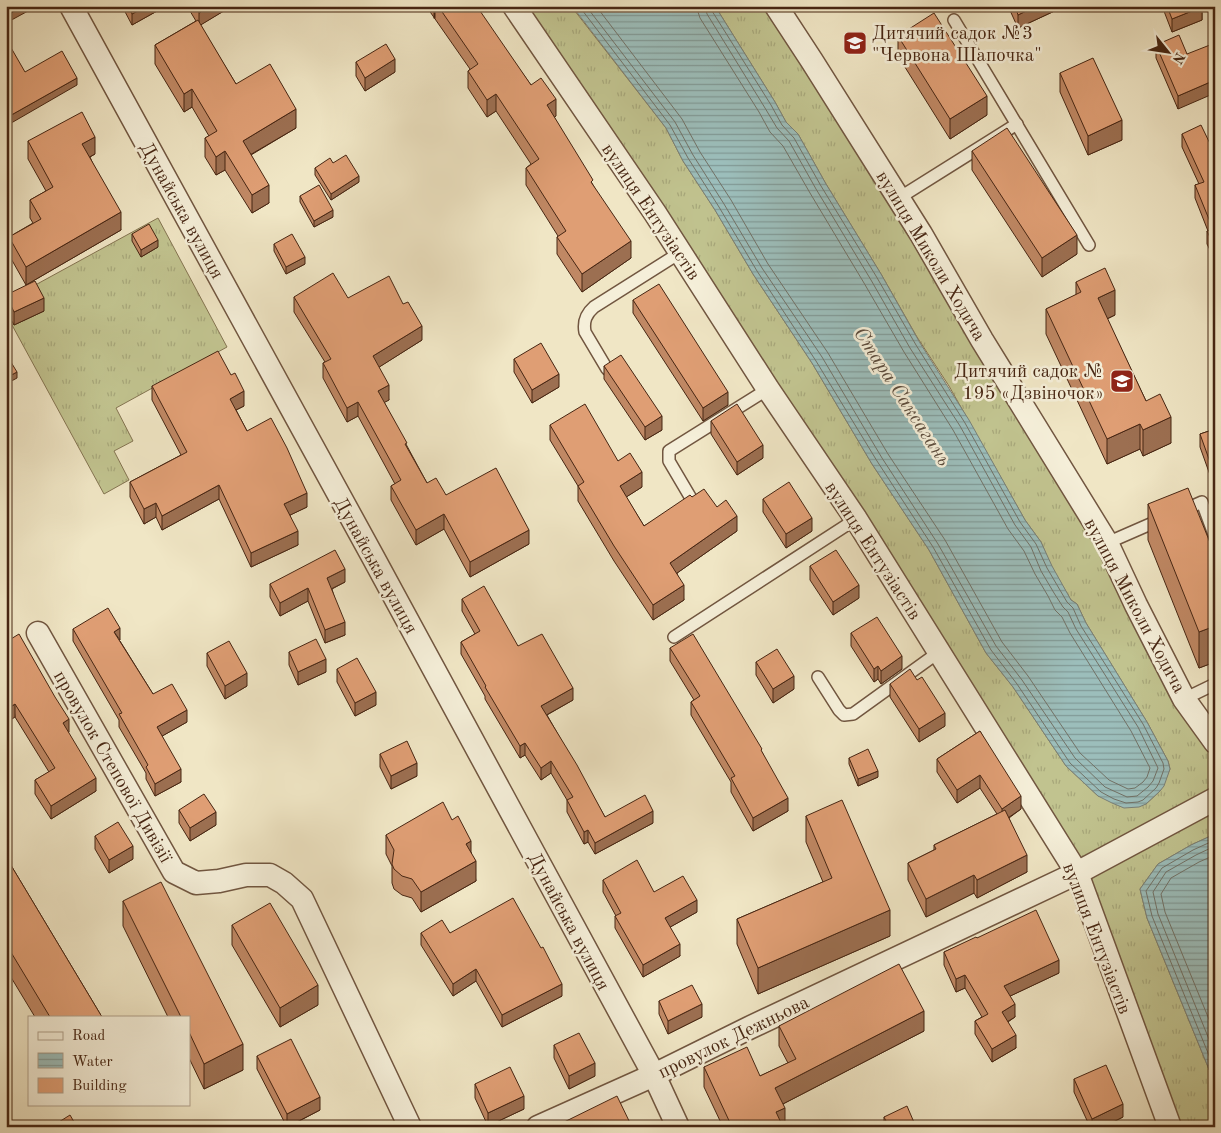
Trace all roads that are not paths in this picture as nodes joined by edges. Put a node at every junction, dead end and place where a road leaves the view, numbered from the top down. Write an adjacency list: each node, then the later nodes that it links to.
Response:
1 (71, 6): 24 (street, Дунайська вулиця)
2 (514, 6): 8 (street, вулиця Ентузіастів)
3 (776, 6): 6 (street, вулиця Миколи Ходича)
4 (954, 20): 5 (lane)
5 (1017, 124): 6 (lane); 7 (lane)
6 (899, 198): 14 (street, вулиця Миколи Ходича)
7 (1089, 245)
8 (681, 252): 9 (lane); 10 (street, вулиця Ентузіастів)
9 (607, 369)
10 (768, 388): 11 (lane); 12 (street, вулиця Ентузіастів)
11 (692, 500)
12 (856, 519): 16 (lane); 17 (street, вулиця Ентузіастів)
13 (1215, 536): 14 (lane)
14 (1106, 543): 20 (street, вулиця Миколи Ходича)
15 (38, 633): 25 (street, провулок Степової Дивізії)
16 (674, 637)
17 (940, 652): 18 (lane); 23 (street, вулиця Ентузіастів)
18 (818, 677)
19 (1215, 684): 20 (lane)
20 (1184, 699): 21 (street, вулиця Миколи Ходича)
21 (1215, 742)
22 (1215, 799): 23 (street, провулок Дежньова)
23 (1077, 873): 24 (street, провулок Дежньова); 28 (street, вулиця Ентузіастів)
24 (654, 1075): 26 (street, провулок Дежньова); 27 (street, Дунайська вулиця)
25 (410, 1127)
26 (538, 1127)
27 (678, 1127)
28 (1170, 1127)

